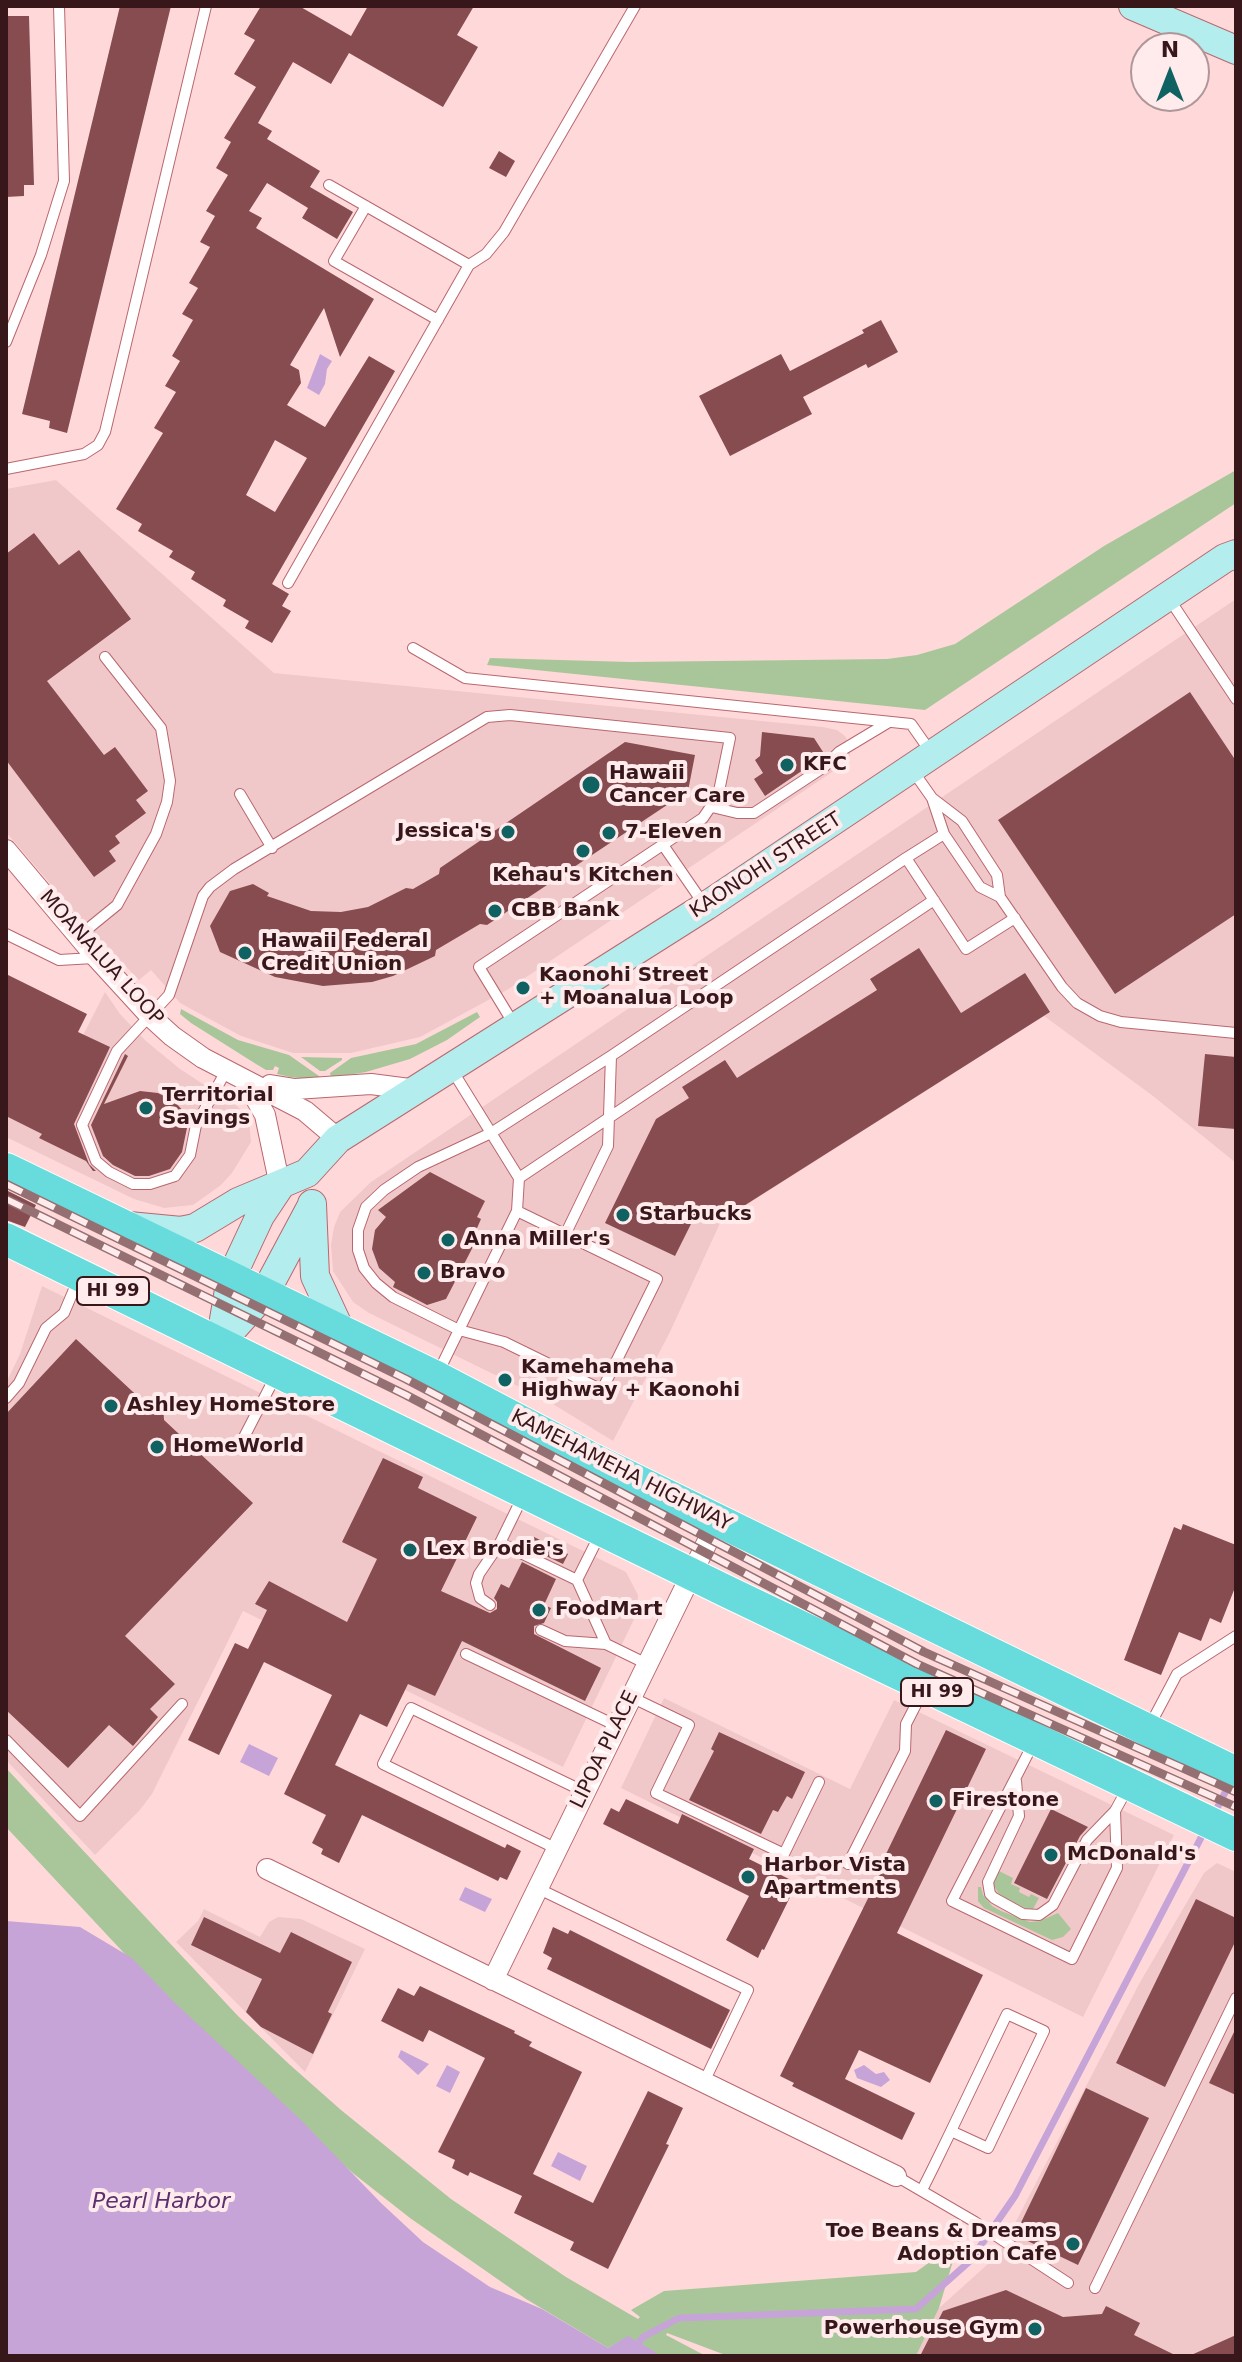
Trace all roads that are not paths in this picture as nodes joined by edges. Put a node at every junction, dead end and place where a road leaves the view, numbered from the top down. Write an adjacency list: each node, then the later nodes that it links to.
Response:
1 (59, 6): 10 (lane)
2 (206, 6): 11 (lane)
3 (635, 6): 8 (lane)
4 (1133, 6): 5 (street)
5 (1236, 50)
6 (329, 185): 7 (lane)
7 (366, 206): 8 (lane); 9 (lane)
8 (469, 265): 9 (lane)
9 (438, 320): 13 (lane)
10 (6, 342)
11 (6, 469)
12 (1232, 550): 14 (street, KAONOHI STREET)
13 (288, 583)
14 (1168, 597): 17 (lane); 19 (street, KAONOHI STREET)
15 (413, 648): 18 (lane)
16 (105, 657): 33 (lane)
17 (1236, 699)
18 (889, 722): 19 (lane); 22 (lane)
19 (923, 762): 21 (lane); 30 (street, KAONOHI STREET)
20 (240, 794): 25 (lane)
21 (932, 798): 23 (lane); 28 (lane)
22 (712, 807): 24 (lane); 25 (lane)
23 (944, 834): 27 (lane); 28 (lane)
24 (663, 845): 30 (lane); 36 (lane)
25 (272, 848): 35 (lane)
26 (6, 850): 33 (street, MOANALUA LOOP)
27 (906, 858): 29 (lane); 38 (lane)
28 (1000, 897): 31 (lane)
29 (934, 900): 31 (lane); 43 (lane)
30 (706, 906): 36 (street, KAONOHI STREET)
31 (1015, 918): 37 (lane)
32 (6, 934): 34 (lane)
33 (79, 936): 34 (street, MOANALUA LOOP)
34 (96, 957): 35 (street, MOANALUA LOOP)
35 (150, 1016): 40 (street, MOANALUA LOOP); 40 (lane)
36 (516, 1027): 39 (street, KAONOHI STREET)
37 (1236, 1033)
38 (611, 1056): 43 (lane); 44 (lane)
39 (451, 1068): 42 (street, KAONOHI STREET); 44 (lane)
40 (226, 1071): 41 (street, MOANALUA LOOP)
41 (246, 1081): 42 (street, MOANALUA LOOP); 45 (street, MOANALUA LOOP); 49 (street)
42 (417, 1090): 45 (street, KAONOHI STREET)
43 (610, 1117): 48 (lane); 53 (lane)
44 (491, 1133): 48 (lane); 59 (lane)
45 (338, 1139): 47 (street, KAONOHI STREET)
46 (6, 1169): 52 (main road, KAMEHAMEHA HIGHWAY / HI 99)
47 (307, 1173): 49 (street, KAONOHI STREET); 50 (street)
48 (519, 1178): 51 (lane)
49 (280, 1186): 52 (street, KAONOHI STREET); 56 (street)
50 (312, 1205): 57 (street); 58 (street)
51 (517, 1211): 53 (lane); 59 (lane)
52 (120, 1225): 56 (main road, KAMEHAMEHA HIGHWAY / HI 99)
53 (565, 1235): 59 (lane)
54 (6, 1239): 55 (main road, HI 99)
55 (80, 1275): 60 (main road, HI 99); 63 (lane)
56 (231, 1278): 57 (main road, KAMEHAMEHA HIGHWAY / HI 99); 60 (street)
57 (265, 1293): 58 (main road, KAMEHAMEHA HIGHWAY / HI 99); 60 (street)
58 (340, 1330): 62 (main road, KAMEHAMEHA HIGHWAY / HI 99)
59 (459, 1330): 62 (lane)
60 (220, 1343): 61 (main road, HI 99)
61 (278, 1372): 64 (lane); 65 (main road, HI 99)
62 (436, 1377): 66 (main road, KAMEHAMEHA HIGHWAY / HI 99)
63 (6, 1398)
64 (242, 1441)
65 (525, 1492): 67 (main road, HI 99); 68 (lane)
66 (718, 1520): 69 (street, LIPOA PLACE); 81 (main road, KAMEHAMEHA HIGHWAY / HI 99)
67 (602, 1530): 69 (main road, HI 99); 70 (lane)
68 (500, 1543): 70 (lane); 71 (lane)
69 (691, 1573): 76 (street, LIPOA PLACE); 77 (main road, HI 99)
70 (577, 1580): 74 (lane)
71 (490, 1605)
72 (541, 1630): 74 (lane)
73 (1236, 1636): 81 (lane)
74 (606, 1644): 76 (lane)
75 (466, 1654): 80 (lane)
76 (647, 1664): 78 (street, LIPOA PLACE)
77 (925, 1687): 83 (main road, HI 99); 91 (lane)
78 (631, 1696): 80 (street, LIPOA PLACE); 86 (lane)
79 (182, 1704): 82 (lane)
80 (617, 1726): 87 (street, LIPOA PLACE)
81 (1148, 1731): 84 (main road, KAMEHAMEHA HIGHWAY / HI 99)
82 (6, 1740)
83 (1035, 1740): 85 (lane); 88 (main road, HI 99)
84 (1223, 1767)
85 (1016, 1779): 88 (lane); 88 (lane)
86 (819, 1782)
87 (585, 1792): 90 (street, LIPOA PLACE); 90 (lane)
88 (1122, 1798): 89 (main road, HI 99)
89 (1236, 1835)
90 (557, 1849): 93 (street, LIPOA PLACE)
91 (848, 1864)
92 (267, 1869): 94 (street)
93 (537, 1888): 94 (street, LIPOA PLACE); 96 (lane)
94 (493, 1980): 96 (street)
95 (1236, 1998): 101 (lane)
96 (704, 2082): 98 (street)
97 (951, 2131): 97 (lane); 99 (lane)
98 (896, 2176): 99 (lane)
99 (922, 2190): 100 (lane)
100 (1068, 2283)
101 (1095, 2288)

